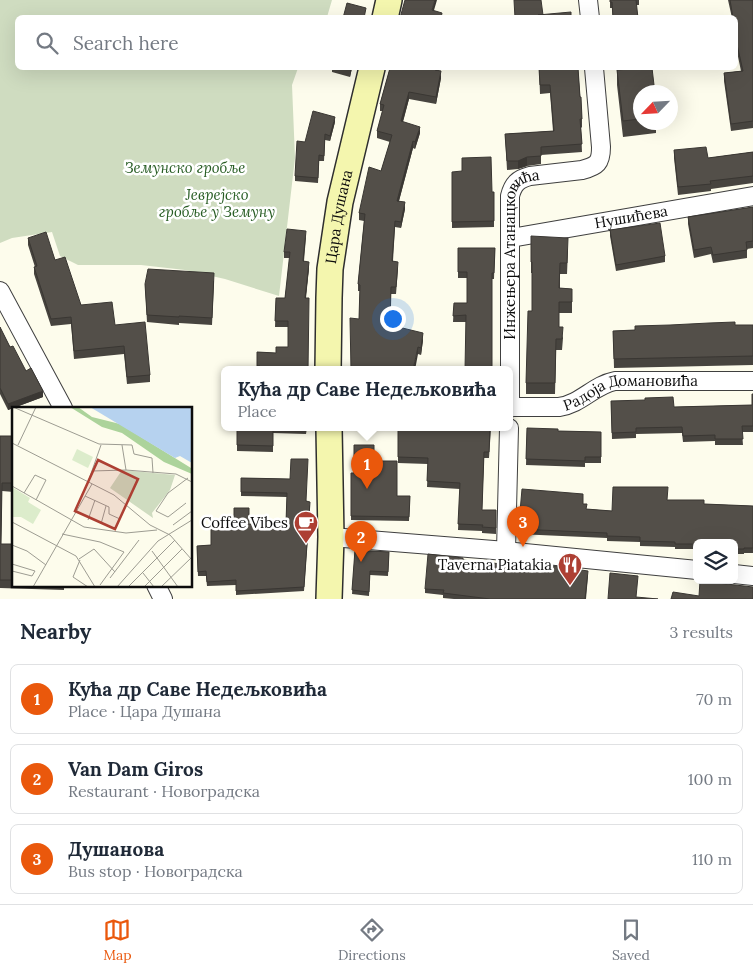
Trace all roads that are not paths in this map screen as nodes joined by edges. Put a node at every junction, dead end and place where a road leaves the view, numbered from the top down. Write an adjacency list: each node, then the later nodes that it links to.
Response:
1 (389, 0): 3 (main road)
2 (588, 0): 4 (street)
3 (385, 15)
4 (590, 15)
5 (372, 70): 10 (main road, Цара Душана)
6 (594, 70): 8 (street, Инжењера Атанацковића)
7 (753, 196): 8 (street, Нушићева)
8 (511, 238): 11 (street, Инжењера Атанацковића)
9 (0, 291): 13 (street)
10 (328, 366)
11 (510, 366)
12 (753, 381): 14 (street, Радоја Домановића)
13 (62, 407)
14 (513, 407)
15 (329, 431): 17 (main road)
16 (509, 431): 18 (street)
17 (331, 537): 18 (street); 24 (main road)
18 (506, 552): 19 (street)
19 (693, 570)
20 (738, 574): 21 (street)
21 (753, 576)
22 (156, 586): 23 (street)
23 (163, 599)
24 (329, 599)

